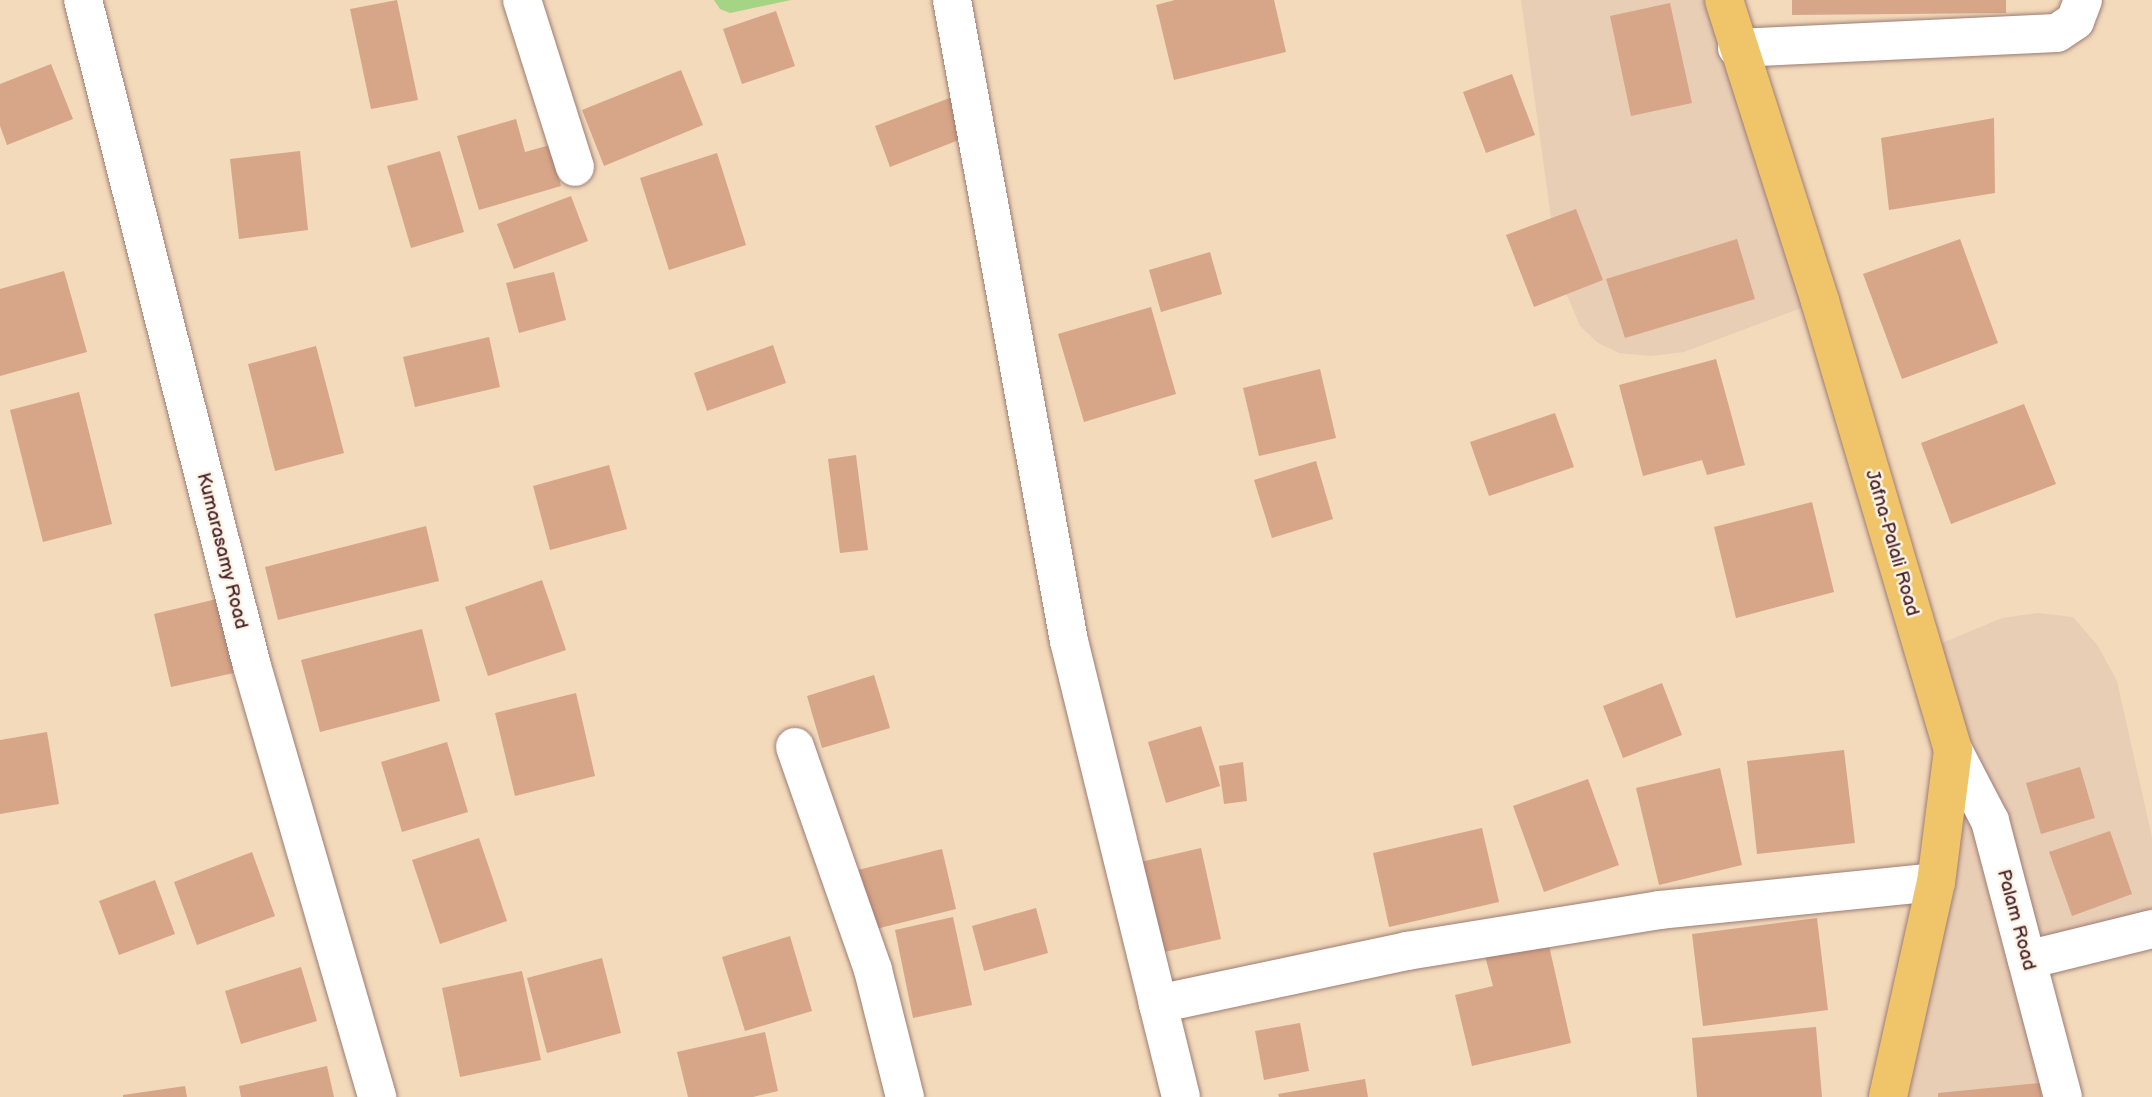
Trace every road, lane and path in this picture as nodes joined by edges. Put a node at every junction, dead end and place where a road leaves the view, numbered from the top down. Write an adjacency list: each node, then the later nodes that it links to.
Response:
1 (83, 0): 14 (street, Kumarasamy Road)
2 (522, 0): 7 (street)
3 (952, 0): 13 (street)
4 (1724, 0): 6 (main road, Jafna-Palali Road)
5 (2083, 0): 6 (street)
6 (1737, 48): 9 (main road, Jafna-Palali Road)
7 (575, 167)
8 (795, 747): 15 (street)
9 (1953, 750): 10 (main road, Jafna-Palali Road); 12 (street, Palam Road)
10 (1936, 882): 13 (street); 17 (main road, Jafna-Palali Road)
11 (2152, 929): 12 (street)
12 (2027, 960): 18 (street, Palam Road)
13 (1158, 1004): 16 (street)
14 (377, 1097)
15 (905, 1097)
16 (1181, 1097)
17 (1888, 1097)
18 (2063, 1097)

